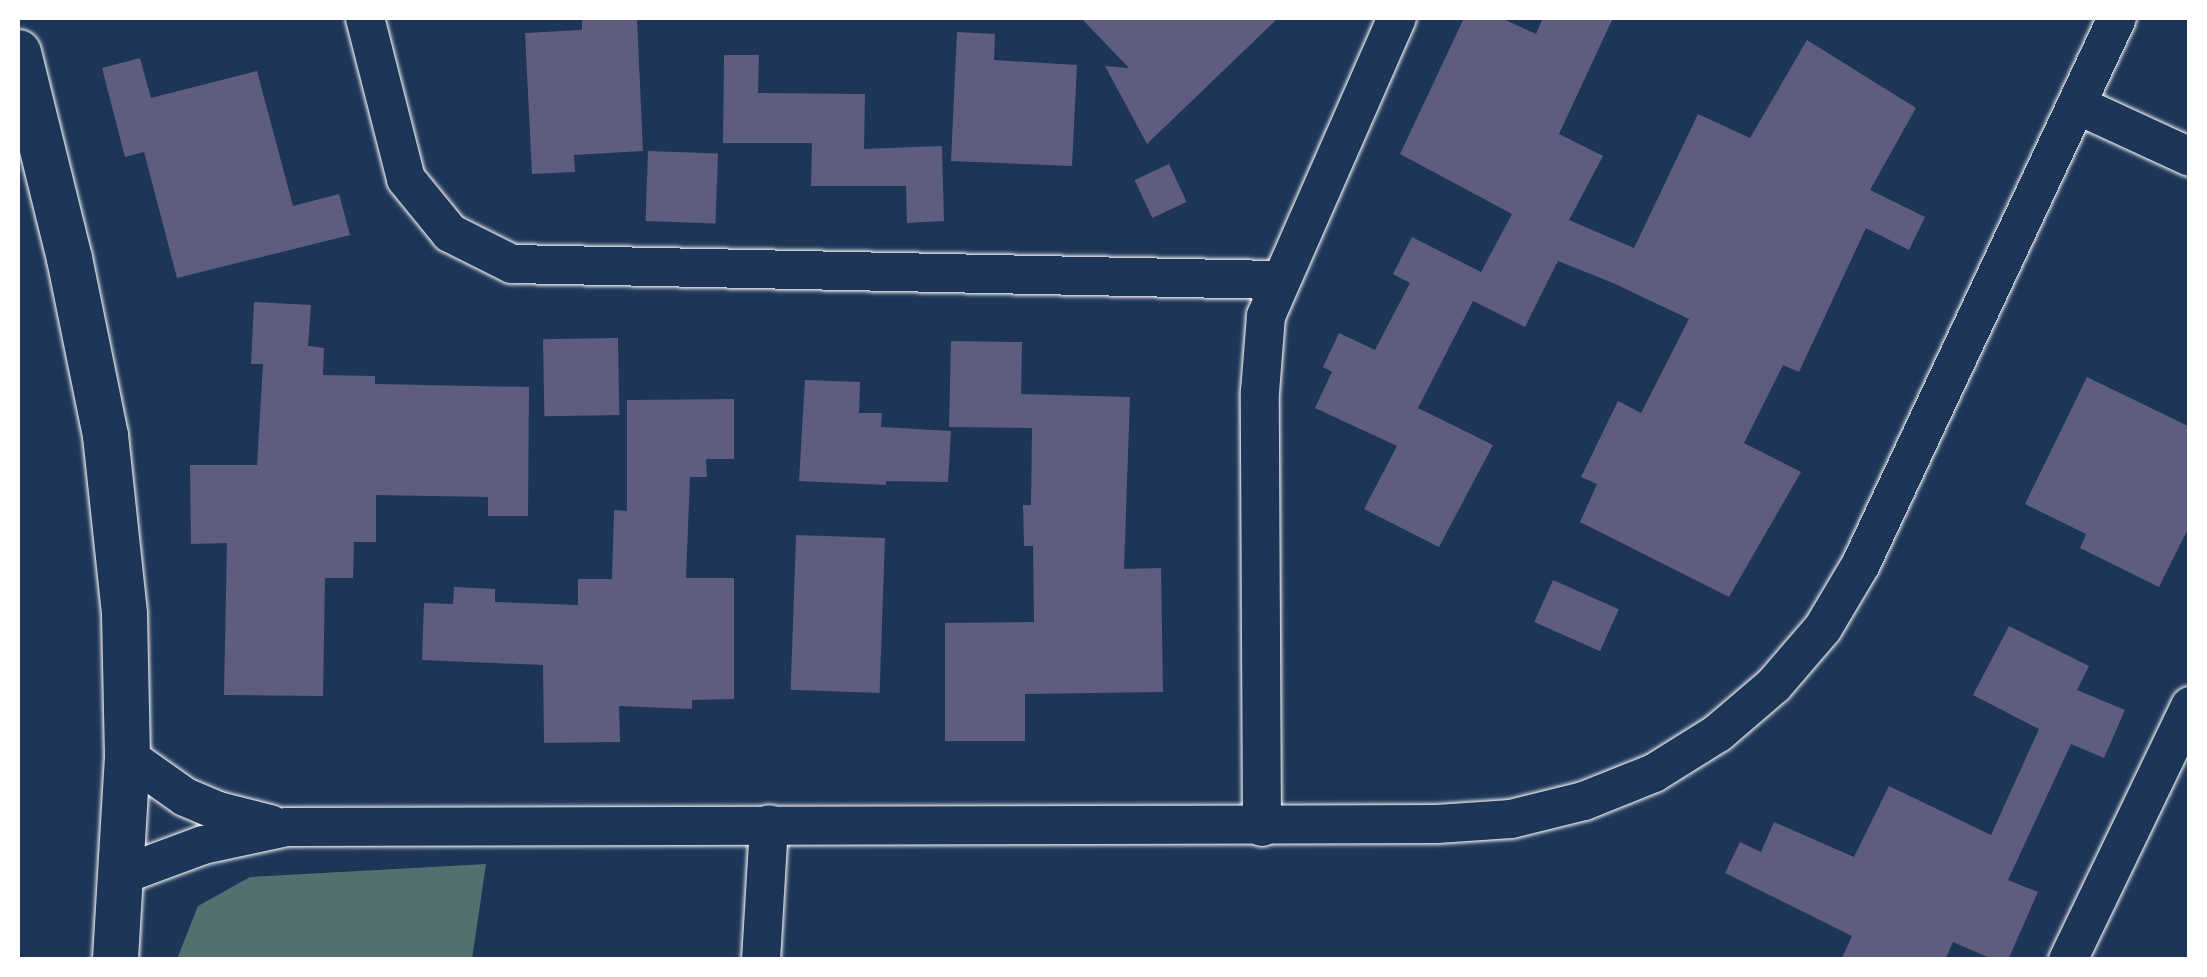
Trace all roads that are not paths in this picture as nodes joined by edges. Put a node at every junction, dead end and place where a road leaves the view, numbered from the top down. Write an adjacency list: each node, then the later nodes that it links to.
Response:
1 (365, 18): 7 (street)
2 (1397, 18): 7 (street)
3 (2117, 18): 5 (street)
4 (18, 52): 9 (street)
5 (2077, 105): 6 (street); 12 (street)
6 (2190, 156)
7 (1278, 280): 12 (street)
8 (2190, 706): 16 (street)
9 (127, 756): 11 (street); 13 (street)
10 (769, 824): 11 (street); 12 (street); 15 (street)
11 (288, 827): 13 (street)
12 (1262, 827)
13 (122, 875): 14 (street)
14 (115, 960)
15 (761, 960)
16 (2068, 960)

